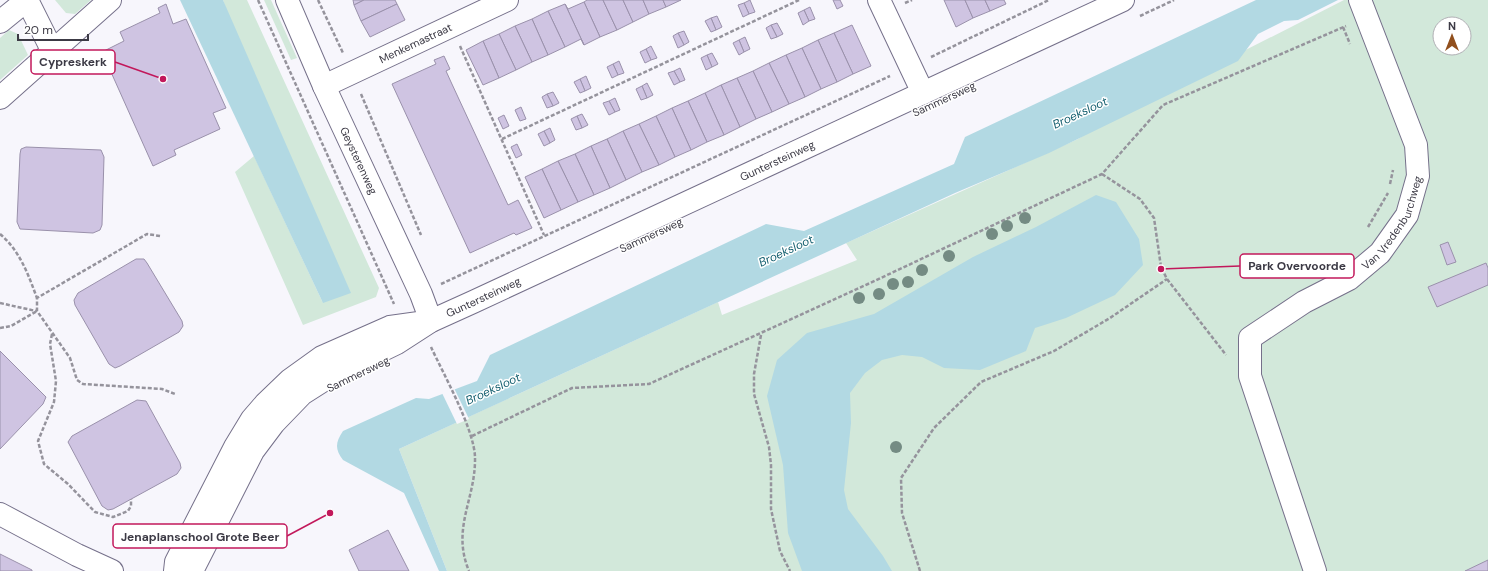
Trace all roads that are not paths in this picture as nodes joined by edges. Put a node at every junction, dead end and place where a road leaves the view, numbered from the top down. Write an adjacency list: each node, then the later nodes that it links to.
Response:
1 (27, 0): 8 (street); 9 (street)
2 (110, 0): 9 (street)
3 (287, 0): 10 (street, Geysterenweg)
4 (507, 0): 10 (street, Menkemastraat)
5 (879, 0): 11 (street)
6 (1123, 0): 11 (street, Guntersteinweg)
7 (1364, 10): 18 (street, Van Vredenburchweg)
8 (0, 22)
9 (53, 52): 12 (street)
10 (324, 86): 13 (street, Geysterenweg)
11 (923, 93): 13 (street, Guntersteinweg)
12 (0, 98)
13 (431, 322): 16 (street, Guntersteinweg); 17 (street, Guntersteinweg)
14 (0, 514): 15 (street)
15 (112, 571)
16 (175, 571)
17 (192, 571)
18 (1315, 571)

